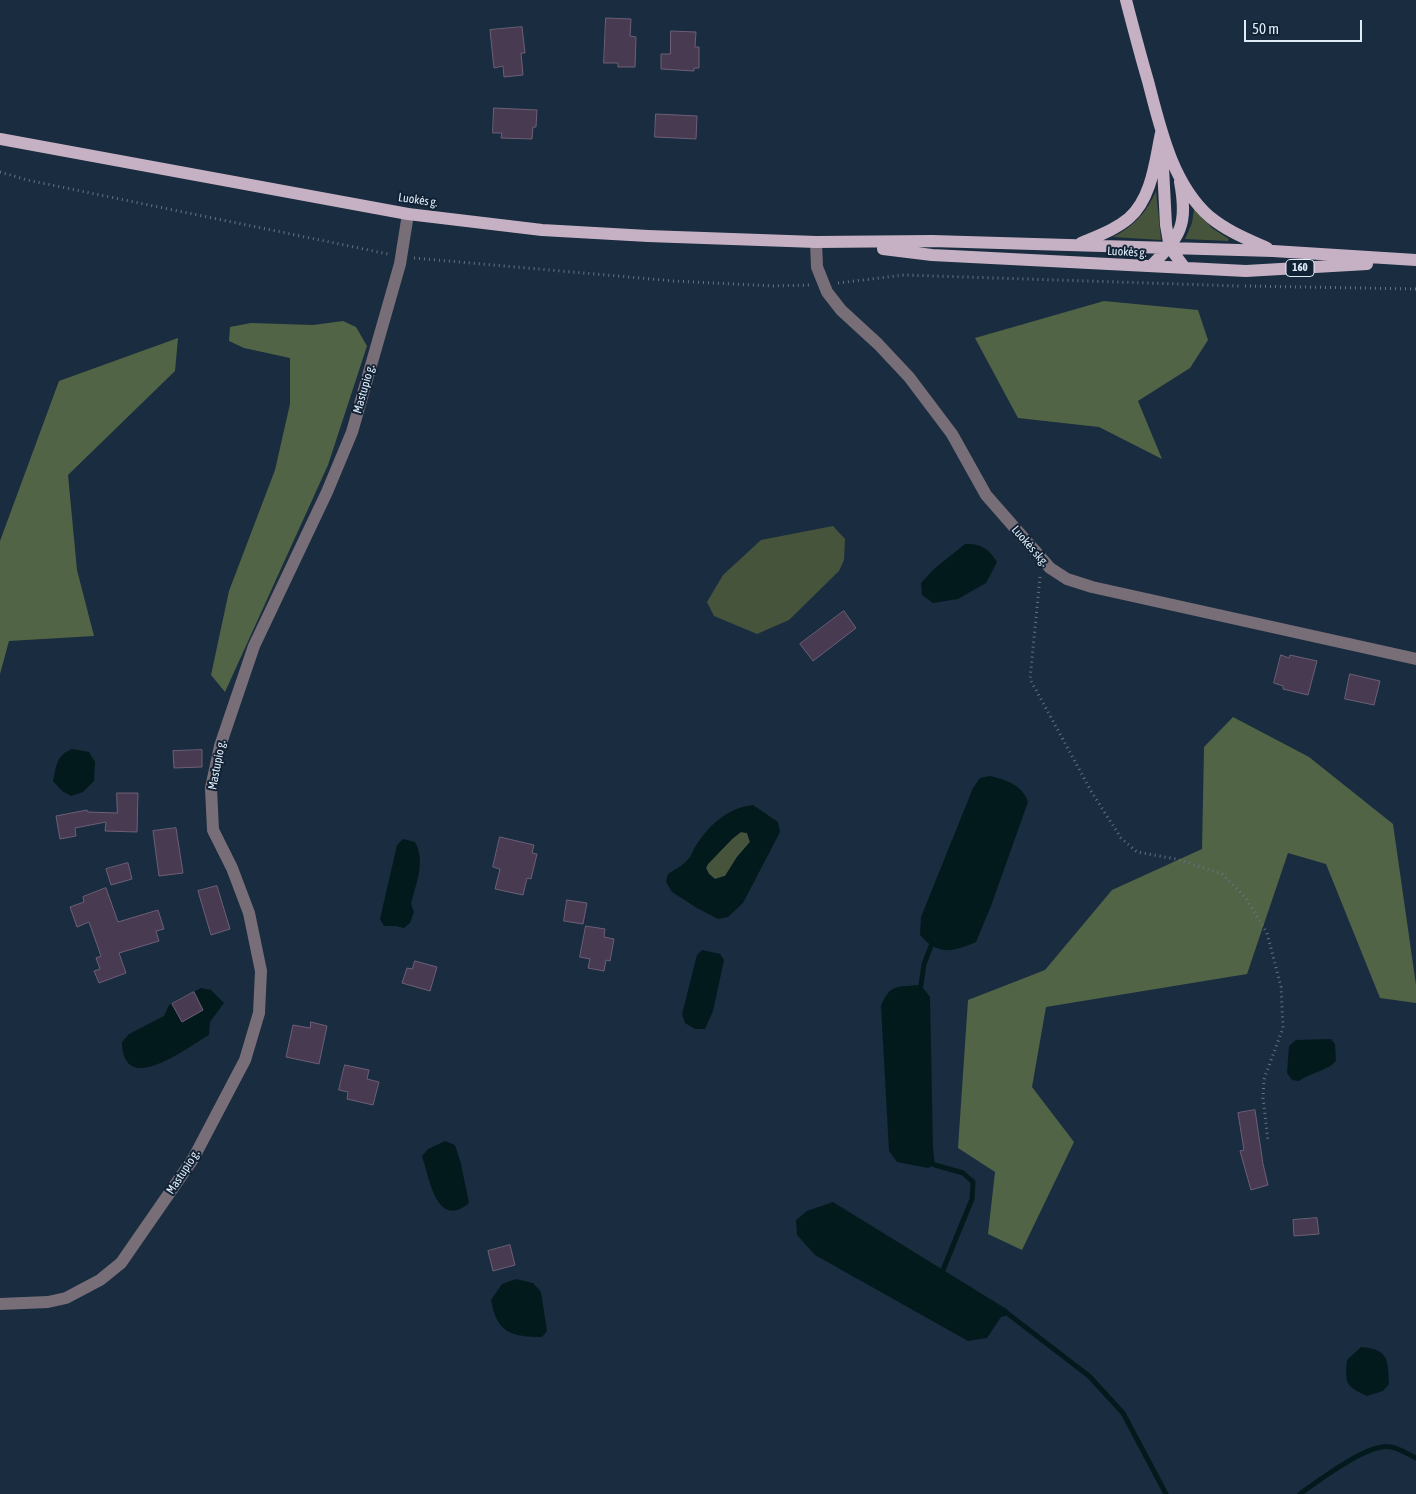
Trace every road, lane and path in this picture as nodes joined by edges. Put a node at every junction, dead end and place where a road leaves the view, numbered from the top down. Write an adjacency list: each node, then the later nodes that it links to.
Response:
1 (1126, 0): 2 (main road, 160)
2 (1162, 132): 5 (main road, 160); 9 (main road, 160); 10 (main road, 160)
3 (0, 139): 6 (main road, Luokės g.)
4 (0, 172): 12 (path)
5 (1178, 172): 10 (main road, 160); 11 (main road, 160)
6 (408, 214): 7 (main road, Luokės g.); 12 (street, Mastupio g.)
7 (816, 242): 8 (main road, Luokės g.); 16 (street, Luokės skg.)
8 (838, 243): 9 (main road, Luokės g.); 14 (main road, Luokės g.)
9 (1076, 245): 10 (main road, Luokės g.)
10 (1170, 248): 11 (main road, Luokės g.); 14 (main road, 160); 15 (main road, 160)
11 (1274, 251): 13 (main road, Luokės g. / 160)
12 (402, 257): 16 (path); 21 (street, Mastupio g.)
13 (1416, 261): 15 (main road, Luokės g. / 160)
14 (1151, 266): 15 (main road, Luokės g.)
15 (1185, 268)
16 (823, 285): 17 (path); 18 (street, Luokės skg.)
17 (1416, 289)
18 (1042, 559): 19 (street, Luokės skg.); 20 (path)
19 (1416, 659)
20 (1268, 1141)
21 (0, 1304)

